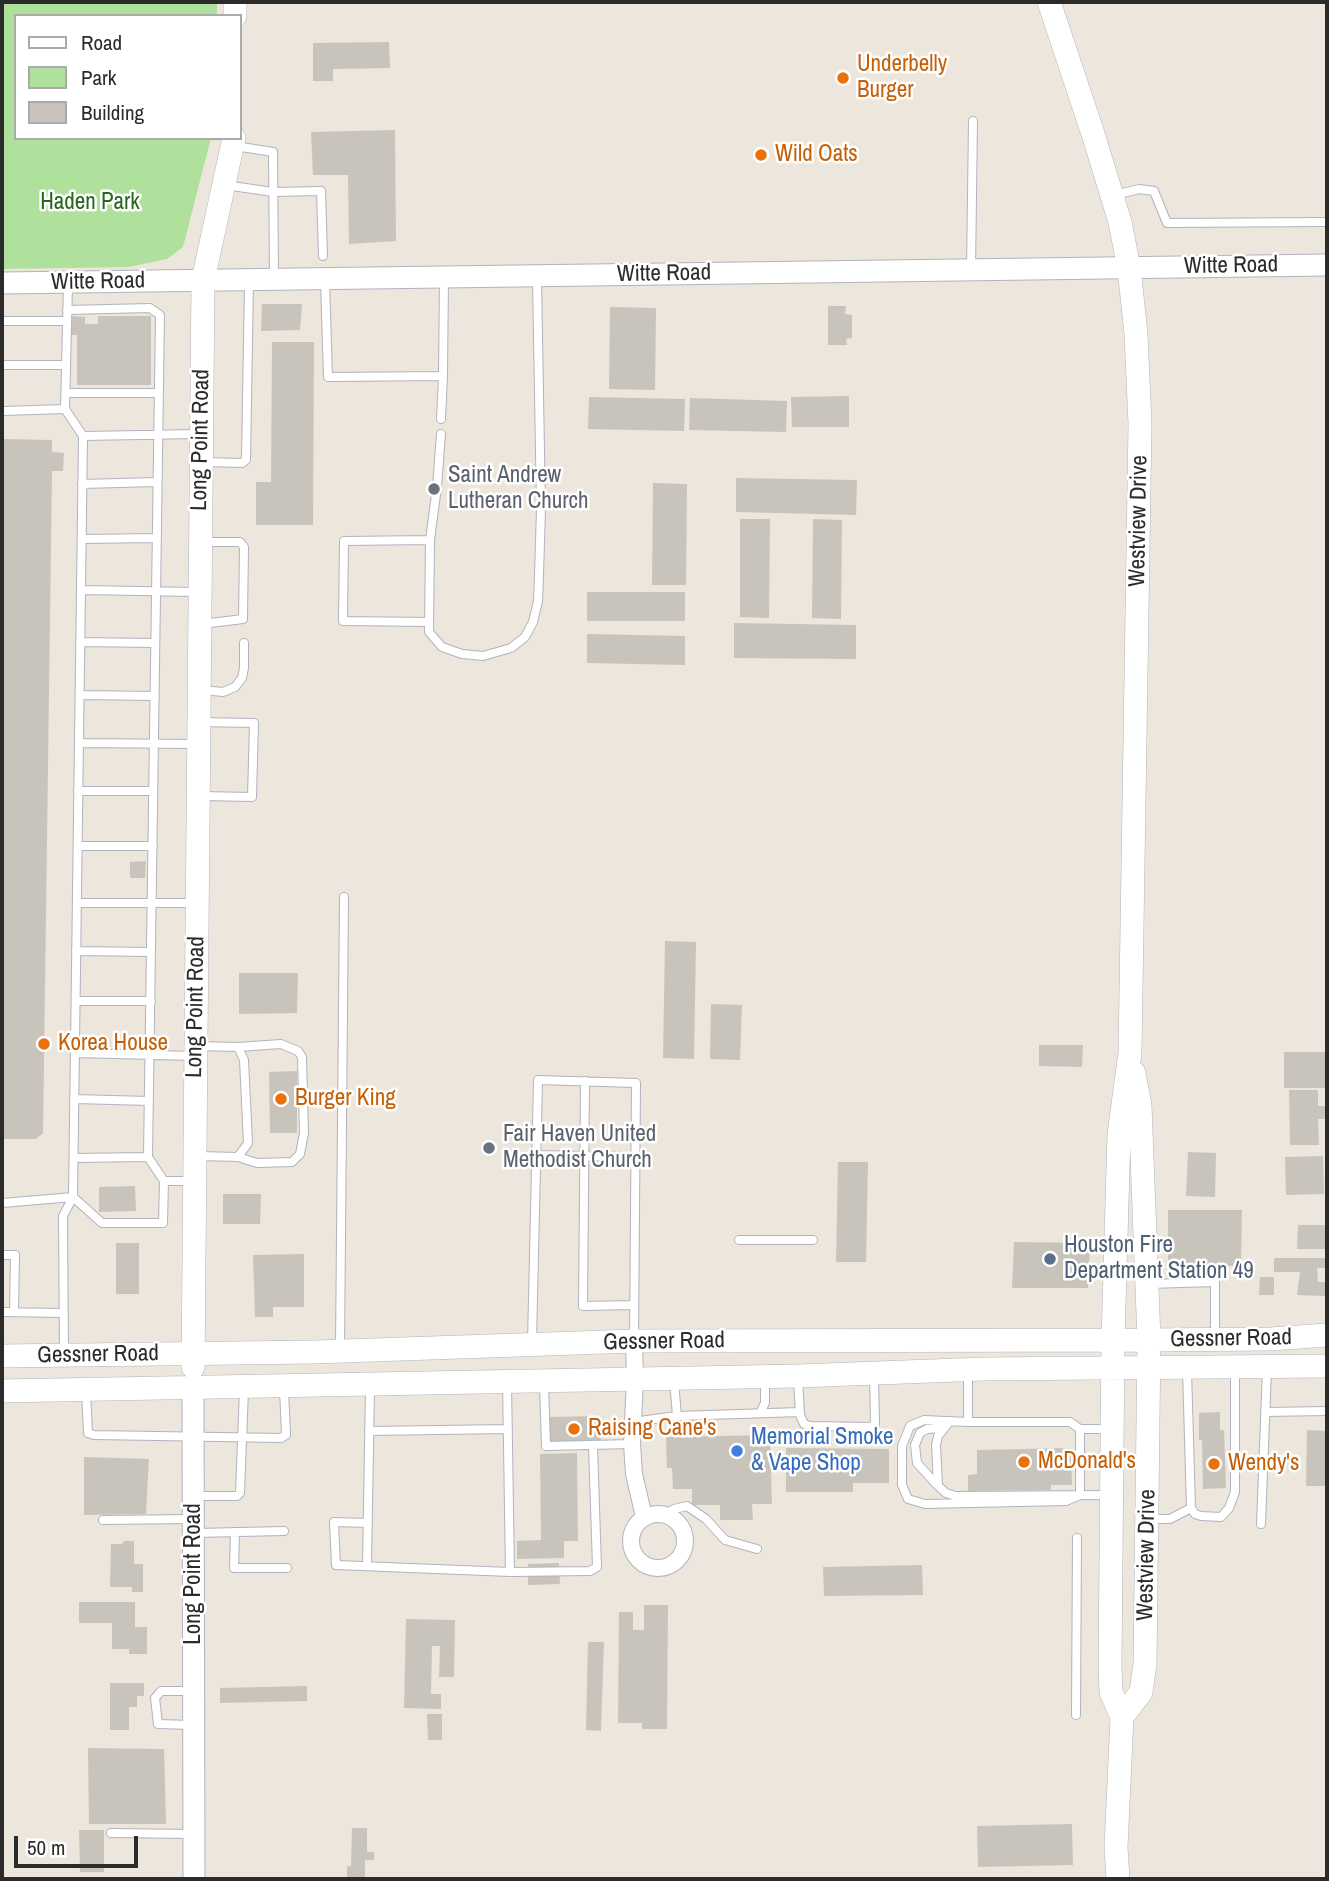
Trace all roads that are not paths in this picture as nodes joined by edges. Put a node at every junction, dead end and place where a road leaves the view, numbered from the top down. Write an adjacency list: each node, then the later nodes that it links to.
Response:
1 (1049, 2): 6 (main road, Westview Drive)
2 (973, 121): 11 (lane)
3 (233, 142): 4 (main road, Long Point Road); 5 (lane)
4 (224, 185): 5 (lane); 16 (main road, Long Point Road)
5 (273, 192): 8 (lane); 15 (lane)
6 (1112, 196): 7 (lane); 10 (main road, Westview Drive)
7 (1327, 222)
8 (323, 256)
9 (1327, 265): 10 (street, Witte Road)
10 (1129, 268): 11 (street, Witte Road); 72 (main road, Westview Drive)
11 (971, 270): 12 (street, Witte Road)
12 (537, 275): 13 (street, Witte Road); 45 (lane)
13 (444, 277): 14 (street, Witte Road); 25 (lane)
14 (325, 278): 15 (street, Witte Road); 25 (lane)
15 (274, 279): 17 (street, Witte Road)
16 (203, 280): 17 (street, Witte Road); 18 (street, Witte Road); 32 (main road, Long Point Road)
17 (249, 280): 35 (lane)
18 (68, 282): 19 (street, Witte Road); 20 (lane)
19 (2, 283)
20 (67, 310): 22 (lane); 27 (lane)
21 (2, 321): 22 (lane)
22 (67, 321): 24 (lane)
23 (2, 365): 24 (lane)
24 (66, 365): 26 (lane)
25 (443, 376): 30 (lane)
26 (66, 393): 27 (lane); 28 (lane)
27 (159, 393): 31 (lane)
28 (65, 409): 29 (lane); 34 (lane)
29 (2, 411)
30 (441, 419)
31 (158, 434): 32 (lane); 34 (lane); 36 (lane)
32 (201, 434): 35 (main road, Long Point Road)
33 (441, 434): 40 (lane)
34 (83, 436): 37 (lane)
35 (201, 462): 41 (main road, Long Point Road)
36 (158, 482): 37 (lane); 38 (lane)
37 (82, 484): 39 (lane)
38 (157, 538): 39 (lane); 43 (lane)
39 (82, 539): 42 (lane)
40 (430, 540): 45 (lane); 45 (lane)
41 (200, 542): 44 (main road, Long Point Road); 46 (lane)
42 (81, 590): 43 (lane); 47 (lane)
43 (156, 591): 44 (lane); 48 (lane)
44 (200, 592): 46 (main road, Long Point Road)
45 (429, 622)
46 (199, 625): 50 (main road, Long Point Road)
47 (80, 642): 48 (lane); 51 (lane)
48 (155, 643): 52 (lane)
49 (244, 643): 50 (lane)
50 (199, 690): 53 (main road, Long Point Road)
51 (80, 695): 52 (lane); 54 (lane)
52 (155, 696): 55 (lane)
53 (198, 733): 55 (lane); 58 (main road, Long Point Road); 58 (lane)
54 (79, 743): 55 (lane); 56 (lane)
55 (154, 743): 57 (lane)
56 (78, 791): 57 (lane); 59 (lane)
57 (153, 791): 60 (lane)
58 (198, 796): 64 (main road, Long Point Road)
59 (78, 846): 60 (lane); 62 (lane)
60 (153, 846): 63 (lane)
61 (344, 897): 104 (lane)
62 (77, 903): 63 (lane); 65 (lane)
63 (152, 903): 64 (lane); 66 (lane)
64 (197, 903): 70 (main road, Long Point Road)
65 (76, 951): 66 (lane); 67 (lane)
66 (151, 952): 68 (lane)
67 (76, 1001): 68 (lane); 71 (lane)
68 (151, 1001): 73 (lane)
69 (237, 1047): 70 (lane); 81 (lane); 81 (lane)
70 (195, 1051): 73 (lane); 78 (main road, Long Point Road)
71 (75, 1053): 73 (lane); 75 (lane)
72 (1130, 1053): 91 (main road, Westview Drive); 100 (main road, Westview Drive)
73 (150, 1055): 76 (lane)
74 (585, 1082): 77 (lane); 79 (lane); 82 (lane)
75 (74, 1099): 76 (lane); 83 (lane)
76 (149, 1101): 80 (lane)
77 (536, 1155): 79 (lane); 103 (lane)
78 (194, 1156): 81 (lane); 85 (main road, Long Point Road)
79 (584, 1156): 82 (lane); 92 (lane)
80 (148, 1157): 83 (lane); 84 (lane)
81 (237, 1157)
82 (635, 1157): 92 (lane)
83 (74, 1158): 86 (lane)
84 (164, 1181): 85 (lane); 86 (lane)
85 (194, 1181): 105 (main road, Long Point Road)
86 (73, 1197): 87 (lane); 95 (lane)
87 (2, 1203)
88 (739, 1240): 89 (lane)
89 (813, 1240)
90 (2, 1255): 94 (lane)
91 (1147, 1284): 98 (lane); 101 (main road, Westview Drive)
92 (634, 1306): 102 (lane)
93 (2, 1312): 94 (lane)
94 (14, 1312): 95 (lane)
95 (64, 1313): 106 (lane)
96 (1327, 1335): 98 (main road, Gessner Road)
97 (849, 1339): 99 (main road, Gessner Road); 102 (main road, Gessner Road); 117 (main road)
98 (1215, 1339): 101 (main road, Gessner Road)
99 (1051, 1340): 100 (main road, Gessner Road); 114 (main road)
100 (1113, 1340): 101 (main road, Gessner Road); 111 (main road, Westview Drive)
101 (1149, 1340): 112 (main road, Westview Drive)
102 (634, 1341): 103 (main road, Gessner Road); 121 (street)
103 (532, 1345): 104 (main road, Gessner Road)
104 (340, 1351): 105 (main road, Gessner Road)
105 (192, 1353): 106 (main road, Gessner Road); 126 (main road, Long Point Road)
106 (64, 1355): 107 (main road, Gessner Road)
107 (2, 1356)
108 (1235, 1366): 109 (main road, Gessner Road); 113 (main road, Gessner Road); 151 (lane)
109 (1267, 1366): 110 (main road, Gessner Road); 132 (lane)
110 (1327, 1366)
111 (1114, 1367): 112 (main road, Gessner Road); 114 (main road, Gessner Road); 141 (main road, Westview Drive)
112 (1149, 1367): 113 (main road, Gessner Road); 154 (main road, Westview Drive)
113 (1187, 1367): 151 (lane)
114 (1051, 1368): 115 (main road, Gessner Road)
115 (968, 1369): 116 (main road, Gessner Road); 136 (lane)
116 (874, 1373): 117 (main road, Gessner Road); 131 (lane)
117 (849, 1374): 118 (main road, Gessner Road)
118 (798, 1376): 119 (main road, Gessner Road); 131 (lane)
119 (765, 1377): 120 (main road, Gessner Road); 133 (lane)
120 (674, 1378): 121 (main road, Gessner Road); 134 (lane)
121 (635, 1379): 123 (main road, Gessner Road); 137 (street)
122 (507, 1381): 123 (main road, Gessner Road); 124 (main road, Gessner Road); 139 (lane)
123 (544, 1381): 146 (lane)
124 (370, 1384): 125 (main road, Gessner Road); 142 (lane)
125 (284, 1385): 127 (main road, Gessner Road); 144 (lane)
126 (193, 1386): 127 (main road, Gessner Road); 128 (main road, Gessner Road); 143 (street, Long Point Road)
127 (244, 1386): 144 (lane)
128 (86, 1389): 129 (main road, Gessner Road); 143 (lane)
129 (2, 1391)
130 (1327, 1411): 132 (lane)
131 (800, 1412): 133 (lane)
132 (1265, 1412): 157 (lane)
133 (760, 1413): 134 (lane)
134 (677, 1416): 137 (lane)
135 (950, 1421): 136 (lane); 138 (lane); 148 (lane)
136 (968, 1422): 140 (lane)
137 (632, 1423): 145 (street)
138 (943, 1428): 147 (lane); 147 (lane)
139 (508, 1429): 142 (lane); 165 (lane)
140 (1080, 1429): 141 (lane); 148 (lane)
141 (1114, 1429): 149 (main road, Westview Drive)
142 (369, 1431): 156 (lane)
143 (193, 1438): 144 (lane); 150 (street, Long Point Road)
144 (242, 1438): 150 (lane)
145 (632, 1444): 146 (lane); 153 (street)
146 (593, 1446): 165 (lane)
147 (939, 1486): 148 (lane)
148 (1080, 1495): 149 (lane)
149 (1114, 1495): 168 (main road, Westview Drive)
150 (194, 1496): 158 (street, Long Point Road)
151 (1191, 1508): 154 (lane)
152 (666, 1514): 153 (street); 153 (street); 162 (lane)
153 (644, 1517)
154 (1147, 1519): 168 (main road, Westview Drive)
155 (103, 1520): 158 (lane)
156 (368, 1523): 163 (lane); 163 (lane)
157 (1261, 1524)
158 (194, 1526): 160 (lane); 166 (street, Long Point Road)
159 (284, 1531): 160 (lane)
160 (235, 1532): 164 (lane)
161 (1077, 1538): 167 (lane)
162 (757, 1549)
163 (367, 1566): 165 (lane)
164 (287, 1568)
165 (510, 1572)
166 (195, 1691): 169 (street, Long Point Road); 169 (lane)
167 (1076, 1715)
168 (1122, 1717): 173 (main road, Westview Drive)
169 (195, 1724): 171 (street, Long Point Road)
170 (111, 1833): 171 (lane)
171 (195, 1834): 172 (street, Long Point Road)
172 (194, 1879)
173 (1118, 1879)

